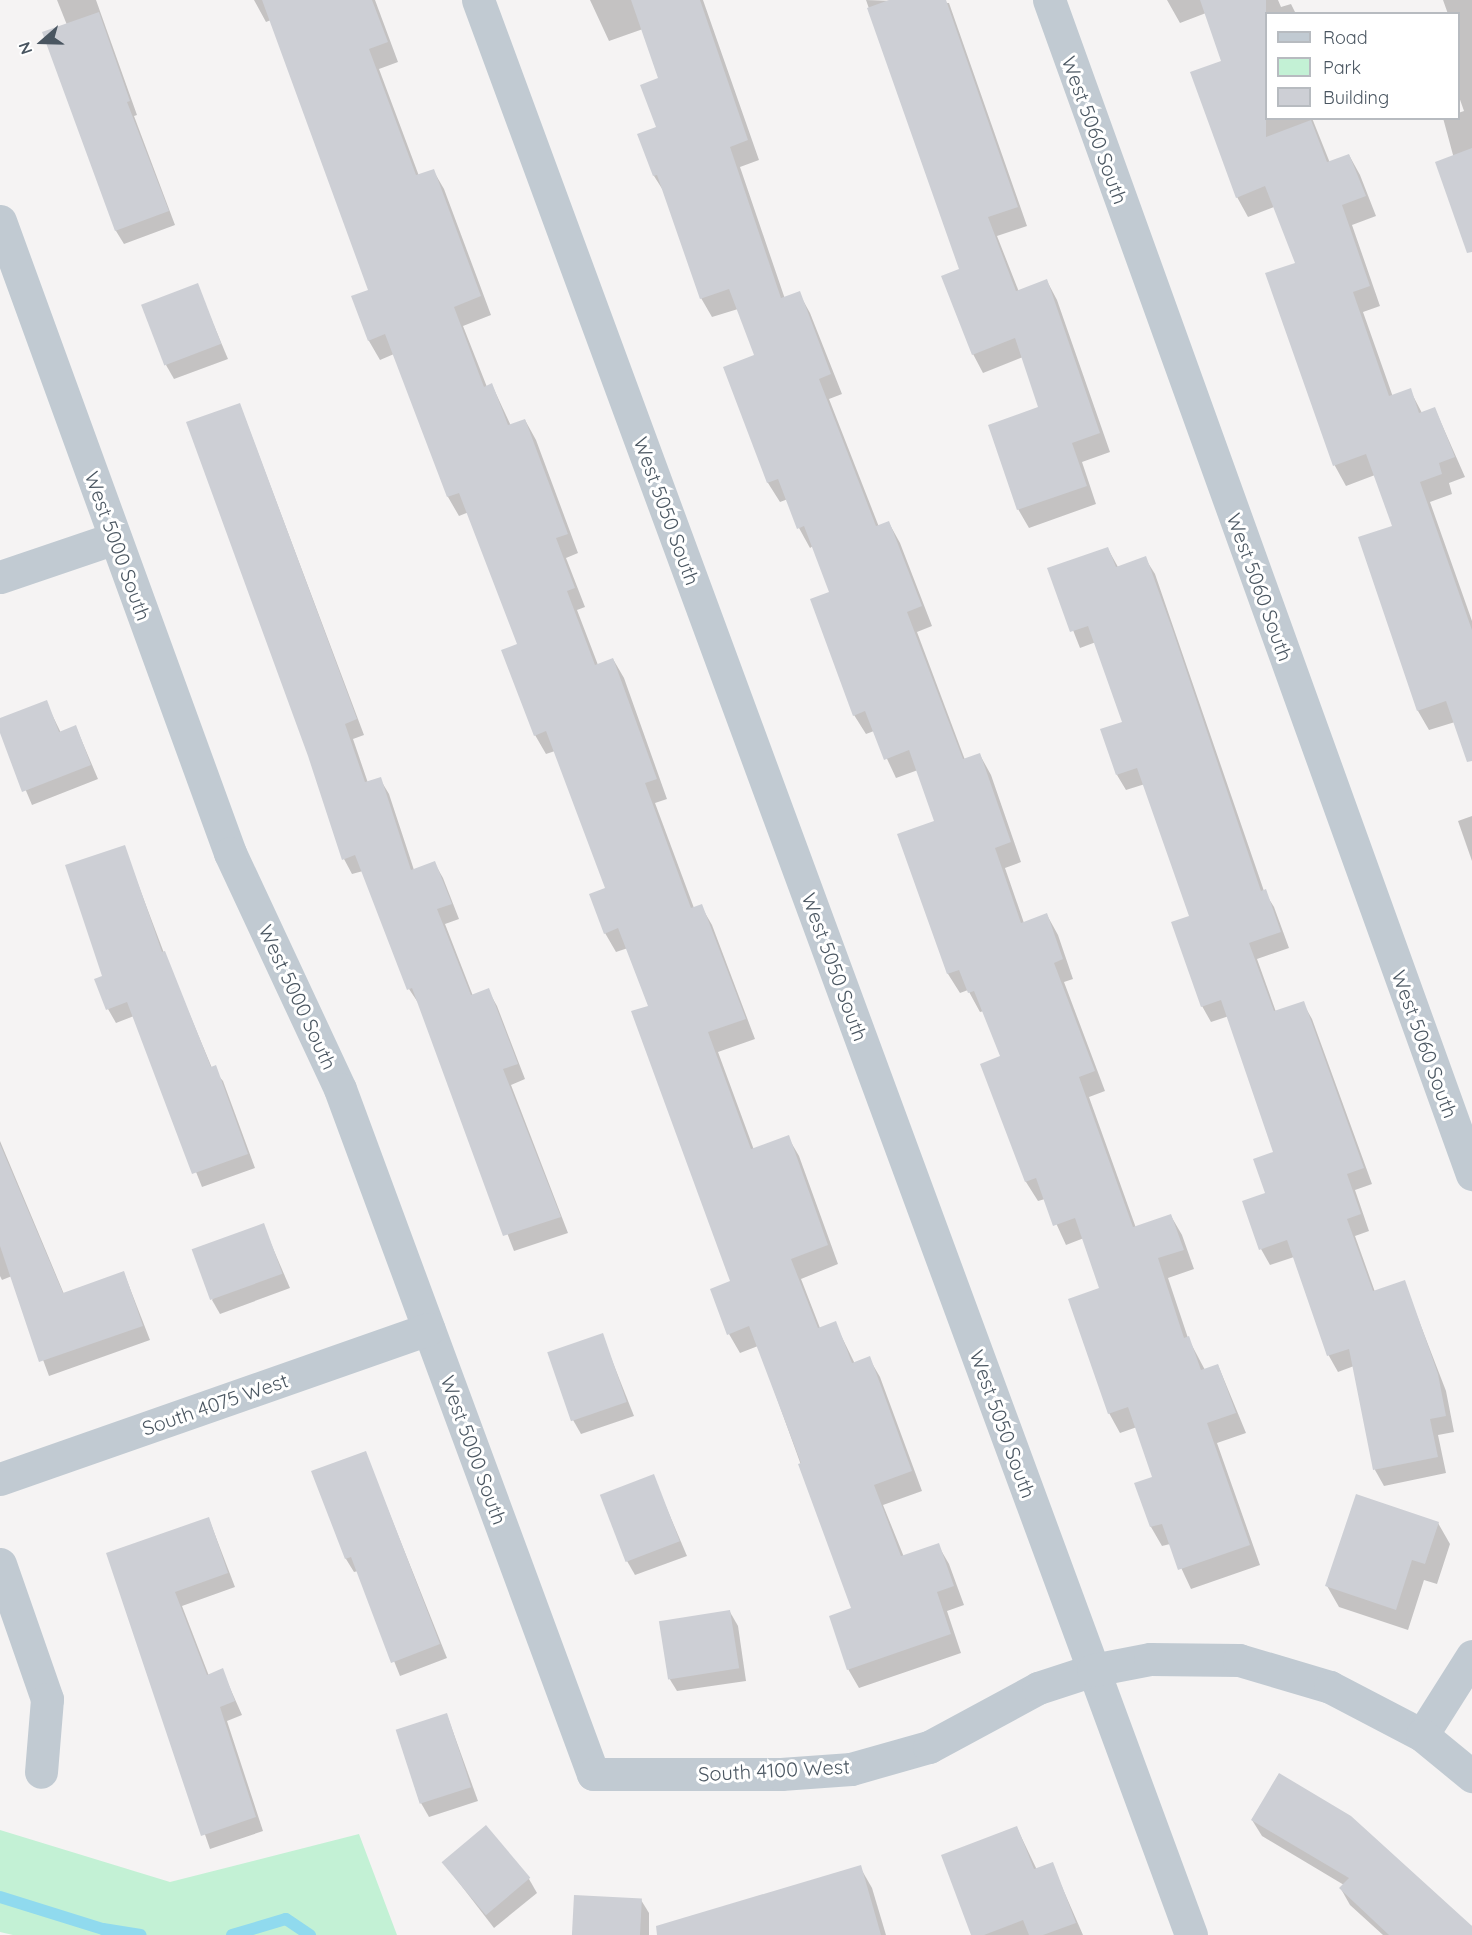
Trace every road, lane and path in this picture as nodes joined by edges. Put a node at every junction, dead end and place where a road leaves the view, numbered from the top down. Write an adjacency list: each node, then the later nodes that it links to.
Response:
1 (478, 0): 11 (street, West 5050 South)
2 (1049, 0): 6 (street, West 5060 South)
3 (0, 222): 4 (street, West 5000 South)
4 (115, 538): 5 (street); 7 (street, West 5000 South)
5 (0, 577)
6 (1472, 1174)
7 (429, 1329): 8 (street, South 4075 West); 14 (street, West 5000 South)
8 (0, 1479)
9 (0, 1564): 13 (street)
10 (1472, 1656): 12 (street)
11 (1093, 1670): 12 (street, South 4100 West); 14 (street, South 4100 West); 16 (street, West 5050 South)
12 (1422, 1735): 15 (street)
13 (41, 1772)
14 (593, 1774)
15 (1472, 1776)
16 (1191, 1935)

